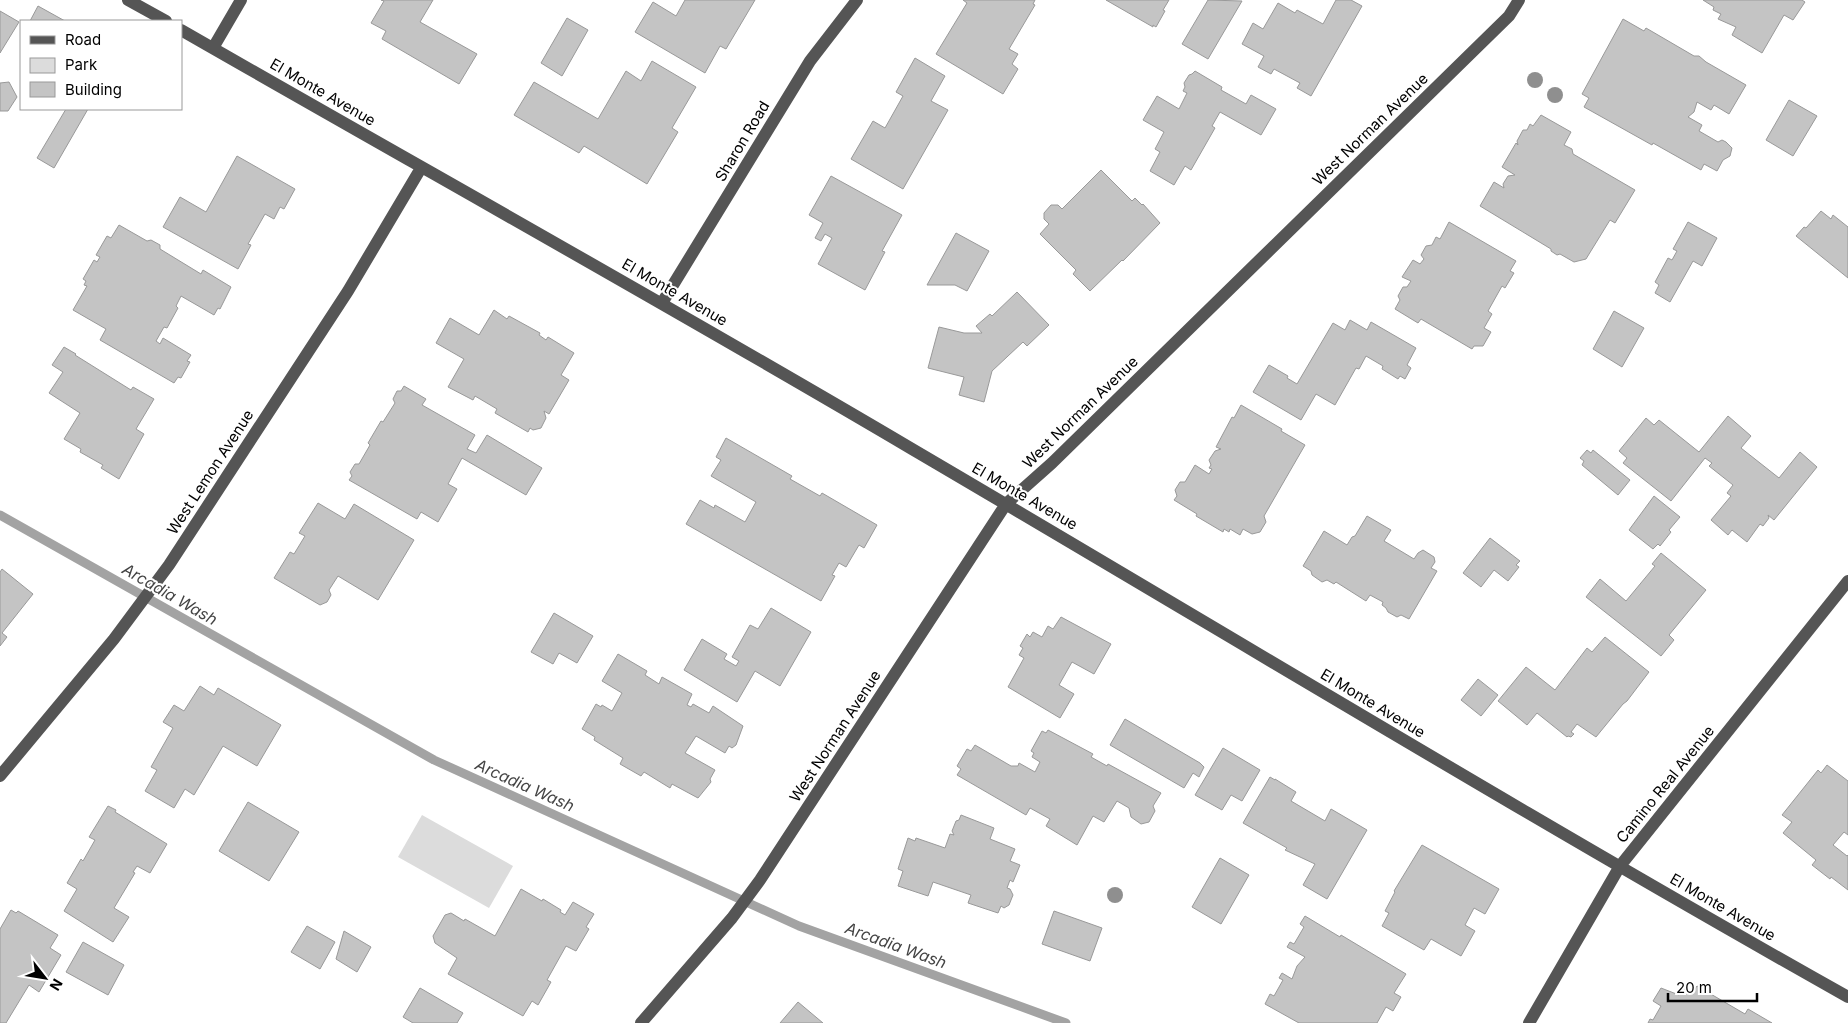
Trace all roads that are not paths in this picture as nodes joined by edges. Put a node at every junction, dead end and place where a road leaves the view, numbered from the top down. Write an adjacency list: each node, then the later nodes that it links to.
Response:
1 (128, 0): 5 (street)
2 (241, 0): 7 (street)
3 (857, 0): 9 (street, Sharon Road)
4 (1519, 0): 10 (street, West Norman Avenue)
5 (164, 20)
6 (182, 31): 7 (street, El Monte Avenue)
7 (212, 48): 8 (street, El Monte Avenue)
8 (421, 168): 9 (street, El Monte Avenue); 12 (street, West Lemon Avenue)
9 (662, 303): 10 (street, El Monte Avenue)
10 (1006, 504): 13 (street, El Monte Avenue); 15 (street, West Norman Avenue)
11 (1848, 581): 13 (street, Camino Real Avenue)
12 (0, 776)
13 (1620, 866): 14 (street, El Monte Avenue); 16 (street, Camino Real Avenue)
14 (1848, 997)
15 (641, 1023)
16 (1529, 1023)

